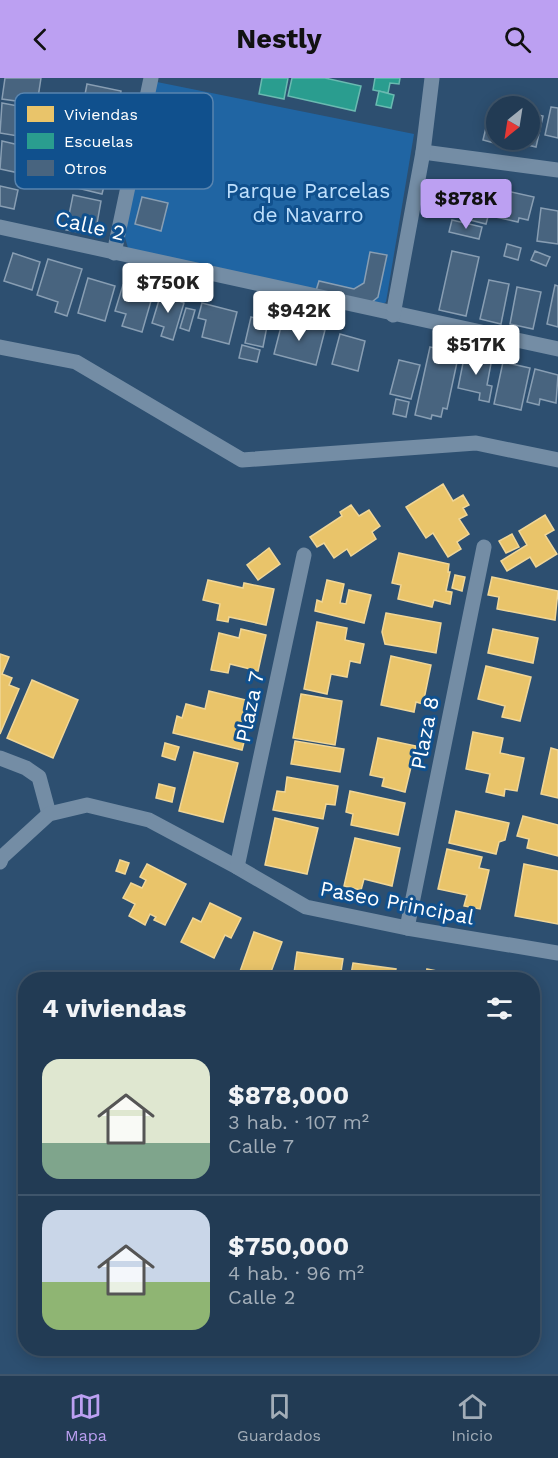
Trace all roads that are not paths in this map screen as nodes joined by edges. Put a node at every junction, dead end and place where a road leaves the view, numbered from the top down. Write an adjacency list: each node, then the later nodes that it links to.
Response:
1 (151, 78): 3 (street)
2 (432, 78): 4 (street)
3 (148, 93)
4 (423, 152): 5 (street); 9 (street)
5 (558, 170)
6 (128, 189): 8 (street)
7 (0, 227): 8 (street, Calle 2)
8 (114, 253): 9 (street, Calle 2)
9 (393, 315): 11 (street, Calle 2)
10 (0, 347): 12 (street)
11 (558, 350)
12 (558, 460)
13 (484, 547): 19 (street, Plaza 8)
14 (304, 555): 18 (street, Plaza 7)
15 (0, 758): 16 (street)
16 (49, 814): 17 (street); 18 (street, Paseo Principal)
17 (1, 858)
18 (237, 867): 19 (street, Paseo Principal)
19 (407, 928): 20 (street, Paseo Principal)
20 (558, 953)

